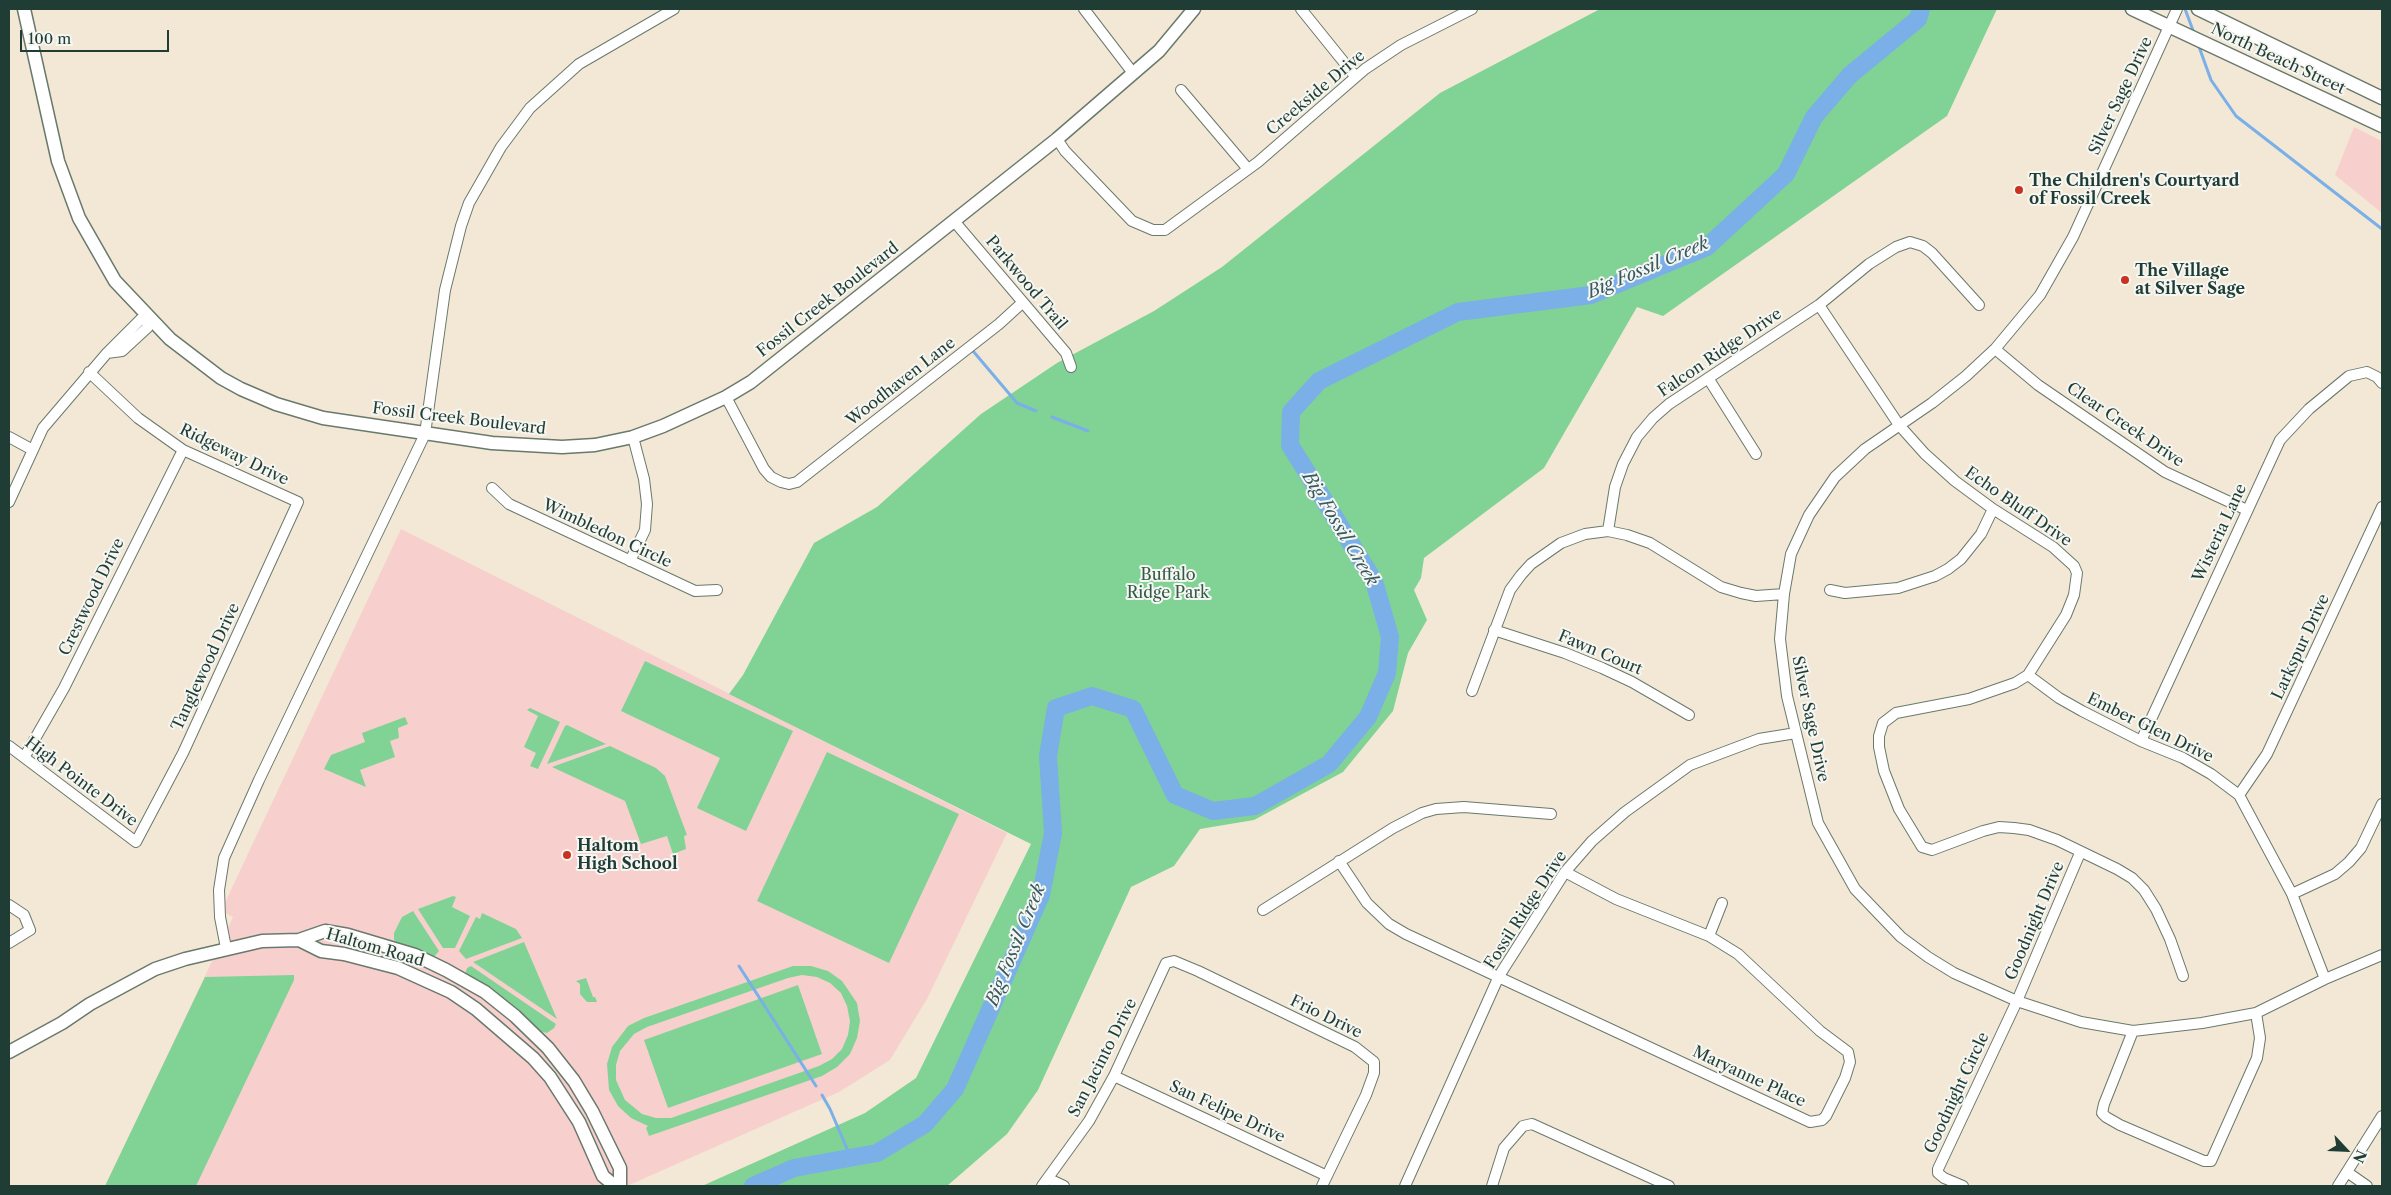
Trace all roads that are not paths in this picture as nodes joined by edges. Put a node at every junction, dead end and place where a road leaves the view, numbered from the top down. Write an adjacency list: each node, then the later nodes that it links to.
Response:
1 (24, 9): 23 (main road, Fossil Creek Boulevard)
2 (674, 9): 31 (street)
3 (1084, 9): 12 (street)
4 (1194, 9): 12 (main road, Fossil Creek Boulevard)
5 (1301, 9): 13 (street)
6 (1472, 9): 10 (street, Creekside Drive)
7 (2132, 9): 11 (main road, North Beach Street)
8 (2177, 9): 11 (street, Silver Sage Drive)
9 (2198, 9): 15 (main road, North Beach Street)
10 (1458, 12): 13 (street, Creekside Drive)
11 (2169, 26): 16 (main road, North Beach Street); 24 (street, Silver Sage Drive)
12 (1134, 72): 17 (main road, Fossil Creek Boulevard)
13 (1355, 76): 18 (street, Creekside Drive)
14 (1181, 90): 18 (street)
15 (2382, 98)
16 (2382, 126)
17 (1057, 139): 18 (street, Creekside Drive); 19 (main road, Fossil Creek Boulevard)
18 (1248, 169)
19 (954, 221): 20 (street, Parkwood Trail); 29 (main road, Fossil Creek Boulevard)
20 (1022, 303): 25 (street, Parkwood Trail); 29 (street, Woodhaven Lane)
21 (1820, 305): 22 (street, Falcon Ridge Drive); 27 (street, Falcon Ridge Drive); 30 (street, Echo Bluff Drive)
22 (1979, 305)
23 (149, 320): 26 (street); 31 (main road, Fossil Creek Boulevard)
24 (1995, 349): 30 (street, Silver Sage Drive); 42 (street, Clear Creek Drive)
25 (1071, 367)
26 (89, 372): 34 (street); 35 (street, Ridgeway Drive)
27 (1708, 378): 36 (street); 43 (street, Falcon Ridge Drive)
28 (2382, 383): 42 (street, Wisteria Lane)
29 (726, 396): 32 (main road, Fossil Creek Boulevard)
30 (1899, 425): 41 (street, Echo Bluff Drive); 47 (street, Silver Sage Drive)
31 (425, 434): 32 (main road, Fossil Creek Boulevard); 71 (street)
32 (632, 436): 44 (street)
33 (9, 437): 34 (street)
34 (31, 449): 38 (street)
35 (183, 450): 39 (street, Ridgeway Drive); 55 (street, Crestwood Drive)
36 (1756, 454)
37 (492, 488): 44 (street, Wimbledon Circle)
38 (9, 502)
39 (298, 502): 59 (street, Tanglewood Drive)
40 (2382, 507): 56 (street, Larkspur Drive)
41 (1993, 509): 46 (street); 49 (street, Echo Bluff Drive)
42 (2247, 510): 53 (street, Wisteria Lane)
43 (1608, 530): 47 (street); 48 (street)
44 (630, 561): 45 (street, Wimbledon Circle)
45 (717, 590)
46 (1830, 590)
47 (1784, 594): 52 (street, Silver Sage Drive)
48 (1494, 630): 50 (street); 51 (street, Fawn Court)
49 (2028, 675): 53 (street, Ember Glen Drive); 60 (street)
50 (1472, 690)
51 (1689, 715)
52 (1796, 733): 62 (street, Fossil Ridge Drive); 78 (street, Silver Sage Drive)
53 (2141, 741): 56 (street, Ember Glen Drive)
54 (9, 746): 55 (street, High Pointe Drive)
55 (25, 756): 59 (street, High Pointe Drive)
56 (2239, 795): 63 (street, Ember Glen Drive)
57 (2382, 804): 63 (street)
58 (1551, 814): 61 (street)
59 (136, 842)
60 (2080, 853): 76 (street); 78 (street, Goodnight Drive)
61 (1339, 861): 66 (street); 75 (street, Maryanne Place)
62 (1564, 872): 67 (street, Maryanne Place); 75 (street, Fossil Ridge Drive)
63 (2292, 894): 77 (street, Ember Glen Drive)
64 (1722, 903): 67 (street)
65 (9, 905): 69 (street)
66 (1263, 910)
67 (1708, 936): 75 (street, Maryanne Place)
68 (299, 940): 70 (main road, Haltom Road); 71 (main road, Haltom Road); 73 (main road, Haltom Road)
69 (9, 944)
70 (379, 944): 73 (main road); 81 (main road, Haltom Road)
71 (226, 948): 82 (main road, Haltom Road)
72 (2382, 955): 77 (street, Silver Sage Drive)
73 (372, 962): 83 (main road, Haltom Road)
74 (1166, 963): 85 (street, San Jacinto Drive); 88 (street, Frio Drive)
75 (1499, 976): 94 (street, Fossil Ridge Drive)
76 (2183, 976)
77 (2325, 979): 79 (street, Silver Sage Drive)
78 (2017, 1001): 80 (street, Silver Sage Drive); 97 (street, Goodnight Circle)
79 (2256, 1013): 80 (street, Silver Sage Drive); 80 (street)
80 (2133, 1031)
81 (548, 1048): 83 (main road); 84 (main road); 91 (main road, Haltom Road)
82 (9, 1052)
83 (533, 1058): 84 (main road, Haltom Road)
84 (542, 1069): 90 (main road, Haltom Road)
85 (1114, 1076): 88 (street, San Felipe Drive); 89 (street, San Jacinto Drive)
86 (2382, 1116): 87 (street)
87 (2347, 1172): 98 (street); 99 (street)
88 (1327, 1176): 93 (street, Frio Drive)
89 (1046, 1183): 92 (street)
90 (615, 1186)
91 (620, 1186)
92 (1064, 1186)
93 (1322, 1186)
94 (1405, 1186)
95 (1492, 1186): 96 (street)
96 (1669, 1186)
97 (1963, 1186)
98 (2338, 1186)
99 (2367, 1186)

